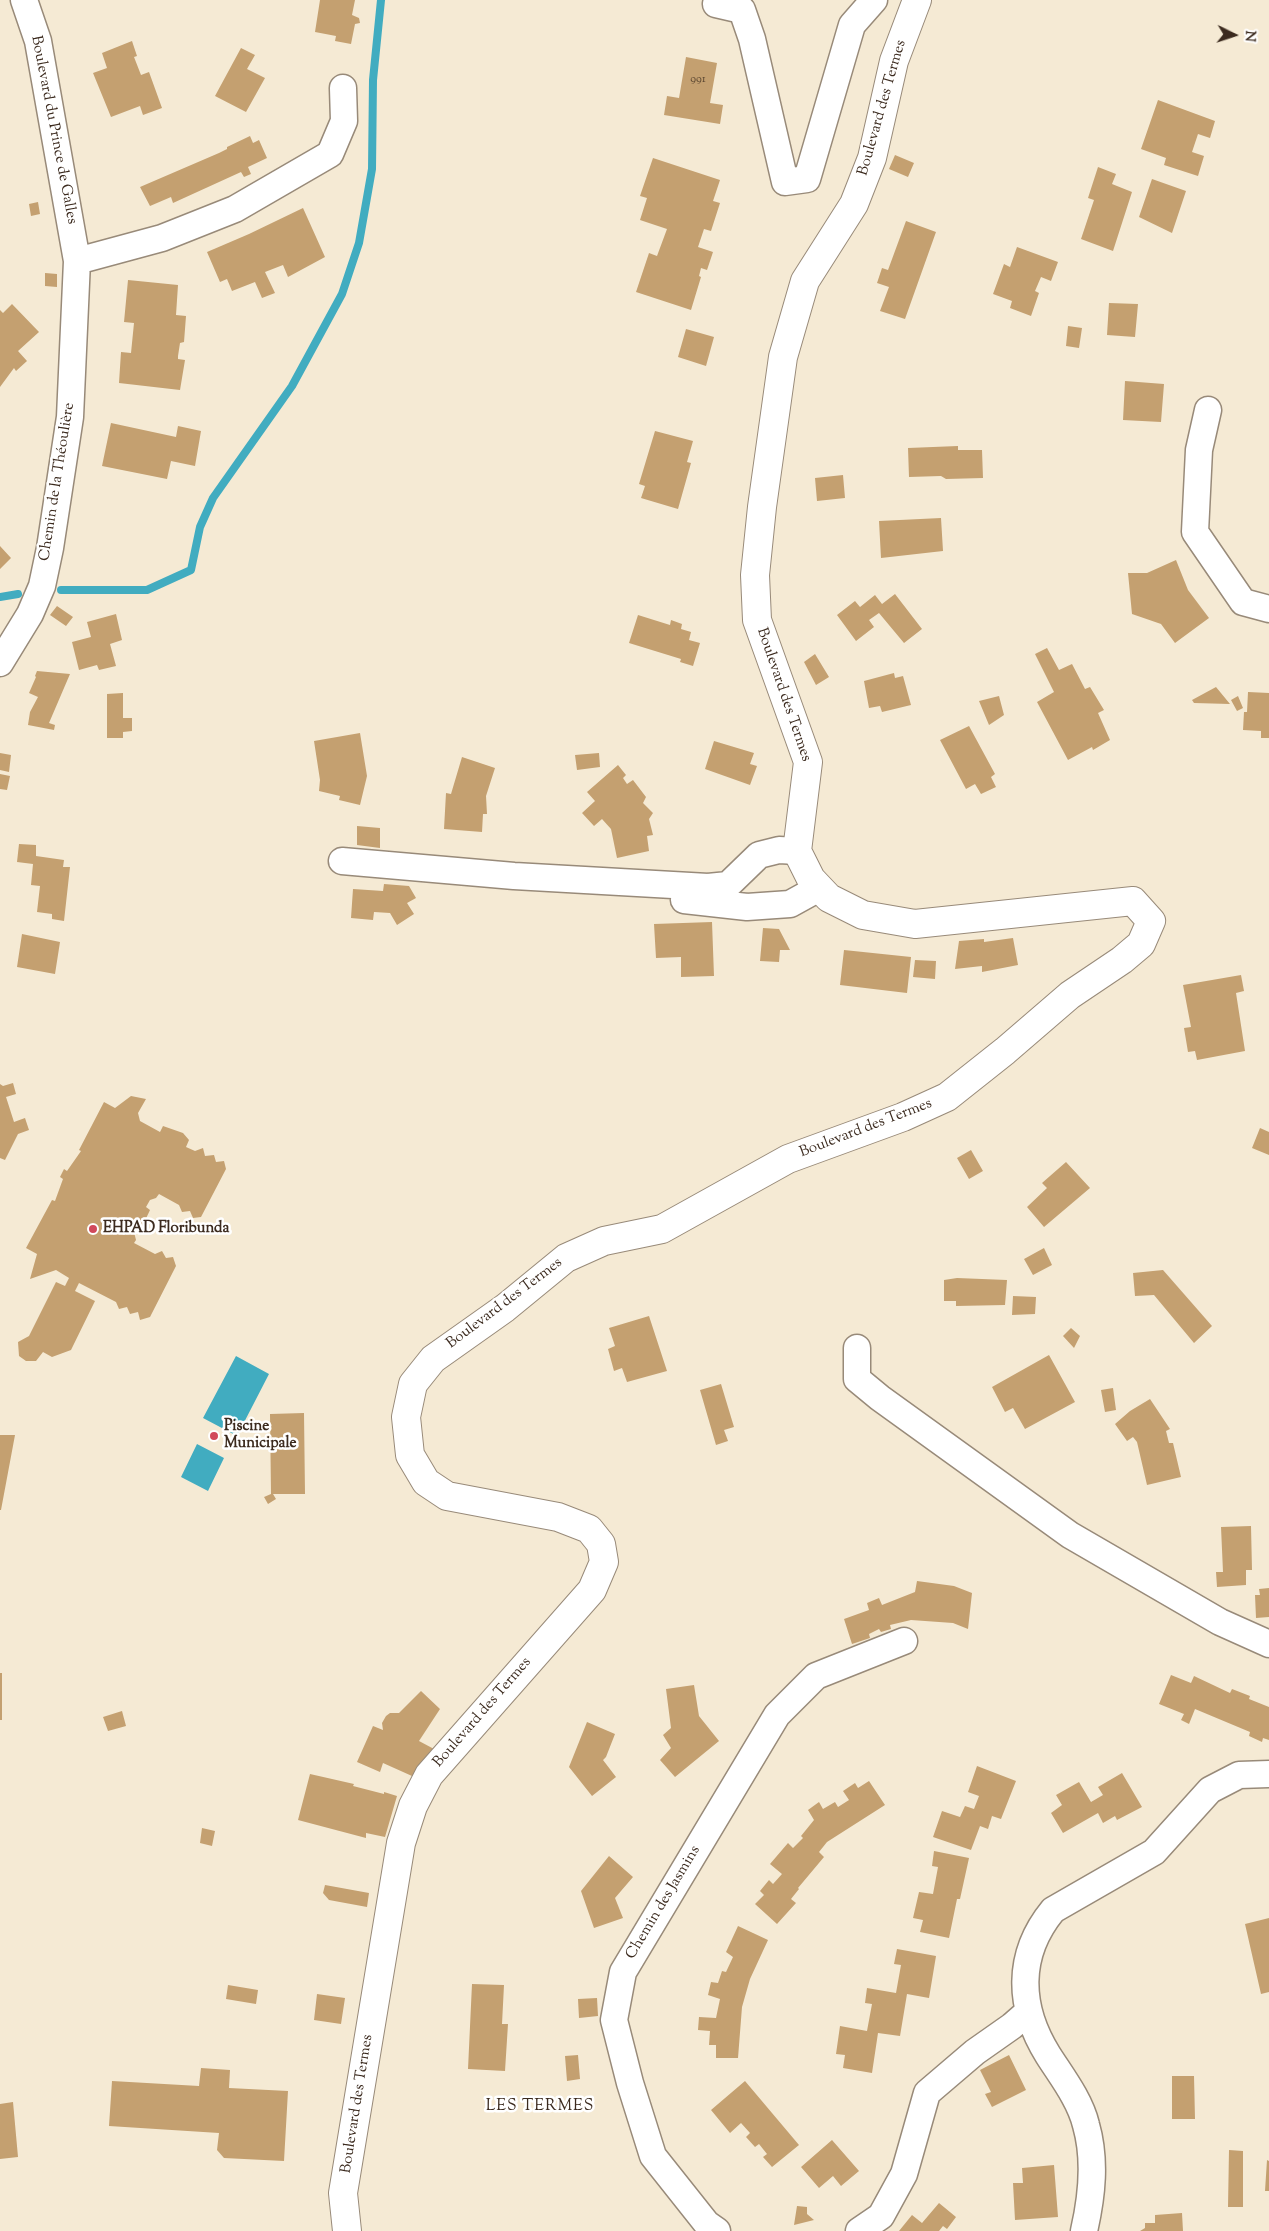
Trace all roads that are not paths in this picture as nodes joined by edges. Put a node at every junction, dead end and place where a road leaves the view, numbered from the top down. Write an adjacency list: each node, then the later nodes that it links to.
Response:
1 (24, 0): 6 (street, Boulevard du Prince de Galles)
2 (874, 0): 4 (street)
3 (917, 0): 10 (street, Boulevard des Termes)
4 (716, 4)
5 (343, 88): 6 (street)
6 (77, 261): 9 (street, Chemin de la Théoulière)
7 (1208, 410): 8 (street)
8 (1269, 610)
9 (0, 663)
10 (797, 851): 11 (street); 13 (street, Boulevard des Termes)
11 (342, 861)
12 (434, 883): 13 (street)
13 (819, 888): 19 (street, Boulevard des Termes)
14 (856, 1348): 16 (street)
15 (904, 1641): 20 (street, Chemin des Jasmins)
16 (1269, 1644)
17 (1269, 1774): 18 (street)
18 (1028, 2012): 21 (street); 22 (street)
19 (347, 2231)
20 (717, 2231)
21 (859, 2231)
22 (1084, 2231)

